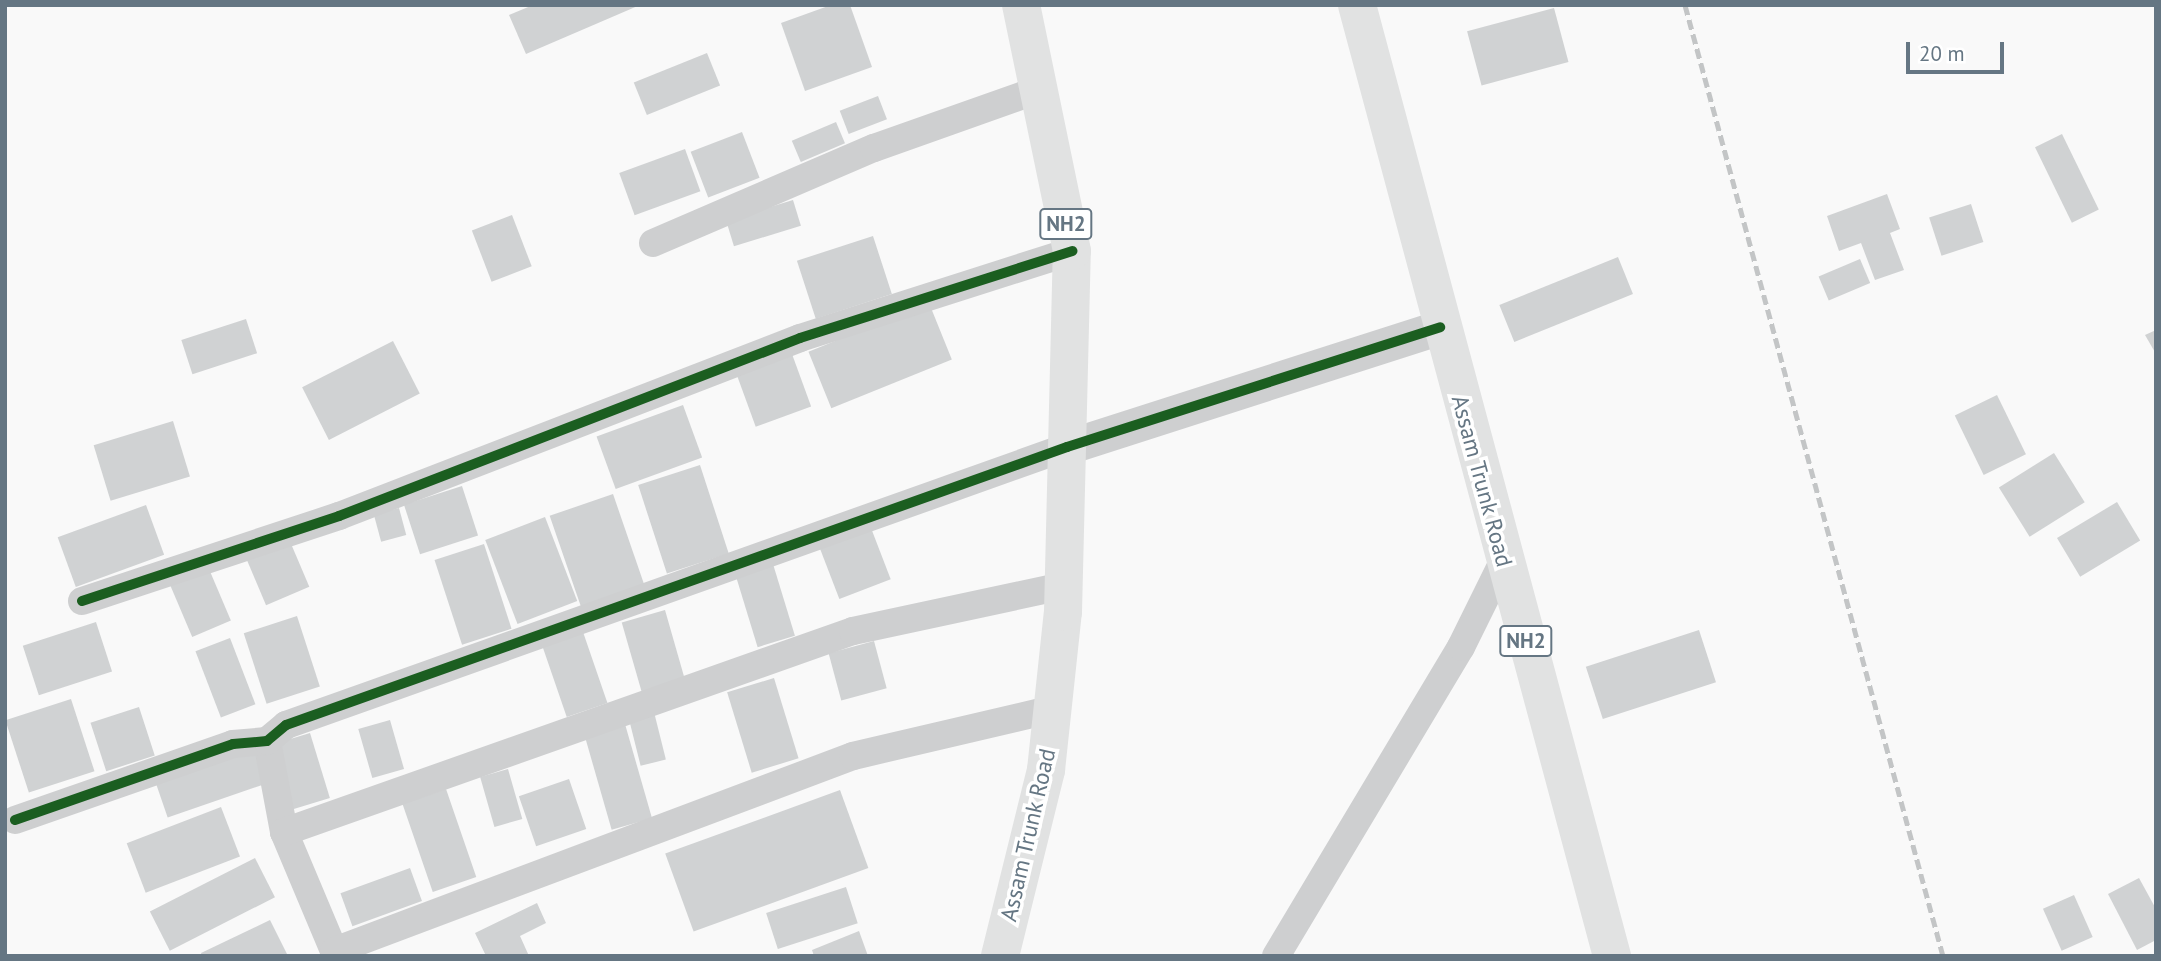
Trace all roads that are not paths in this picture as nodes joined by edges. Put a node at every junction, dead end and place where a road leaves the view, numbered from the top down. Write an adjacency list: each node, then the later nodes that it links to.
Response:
1 (1021, 5): 3 (highway, Assam Trunk Road / NH2)
2 (1357, 5): 6 (highway, Assam Trunk Road / NH2)
3 (1038, 90): 4 (street); 5 (highway, Assam Trunk Road / NH2)
4 (653, 243)
5 (1072, 250): 7 (highway, Assam Trunk Road / NH2); 10 (street)
6 (1440, 327): 7 (street); 8 (highway, Assam Trunk Road / NH2)
7 (1067, 447): 9 (highway, Assam Trunk Road / NH2); 12 (street)
8 (1504, 560): 17 (street); 18 (highway, Assam Trunk Road / NH2)
9 (1063, 586): 11 (highway, Assam Trunk Road / NH2); 14 (street)
10 (82, 601)
11 (1052, 709): 15 (street); 16 (highway, Assam Trunk Road / NH2)
12 (267, 741): 13 (street); 14 (street)
13 (15, 820)
14 (284, 832): 15 (street)
15 (335, 954)
16 (1000, 956)
17 (1276, 956)
18 (1612, 956)

